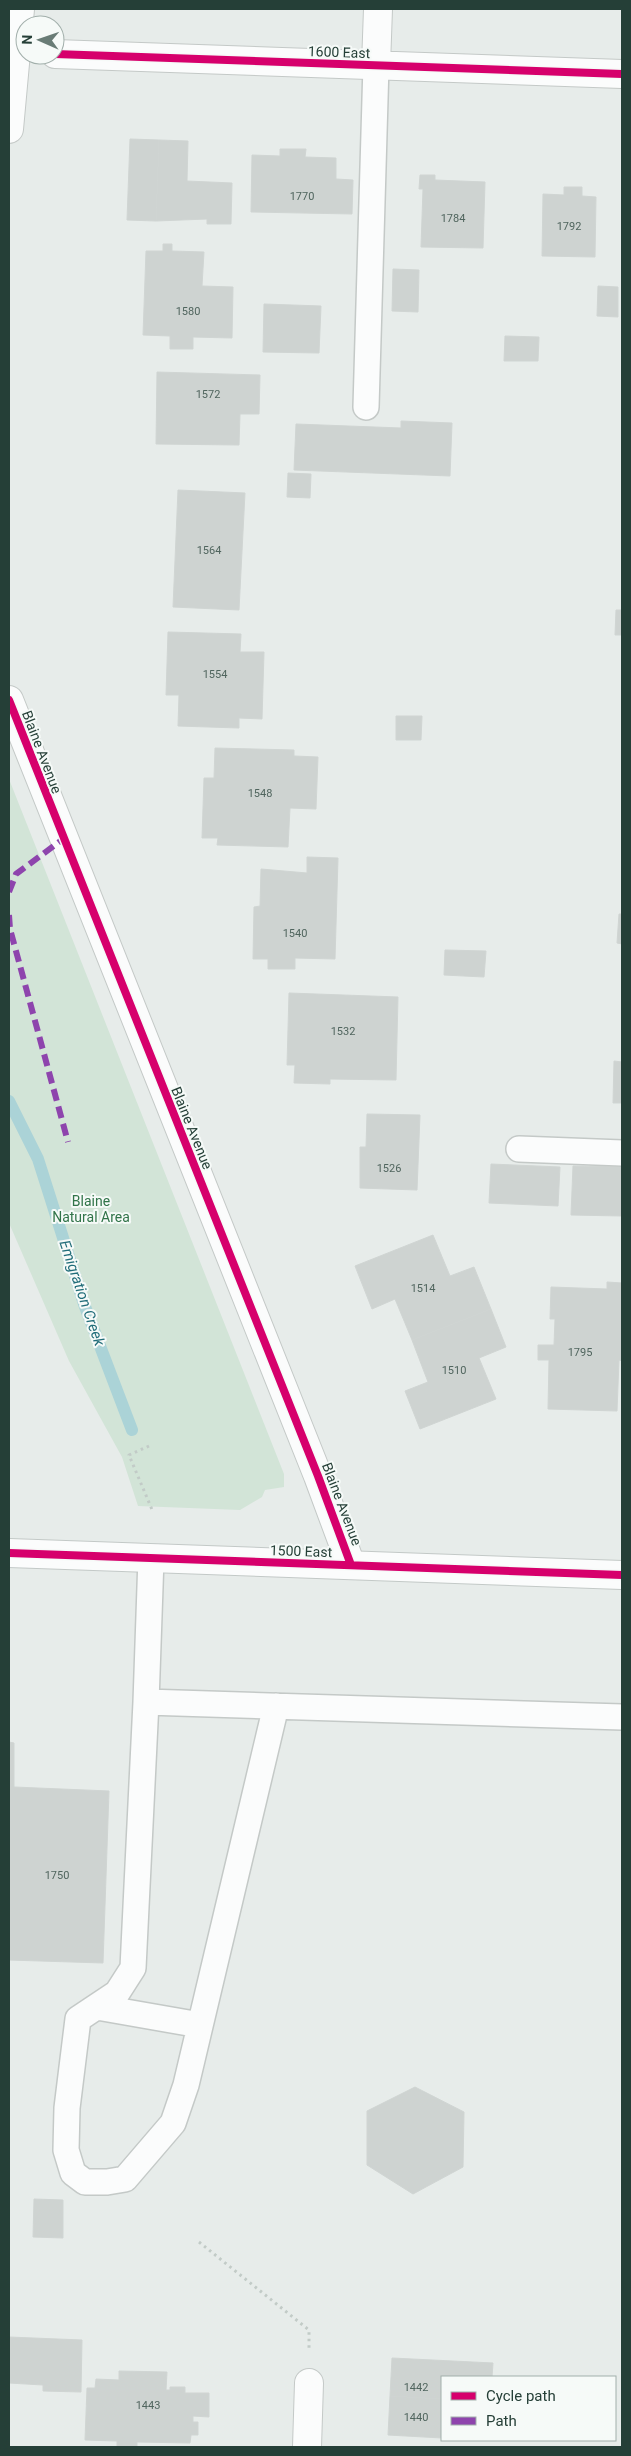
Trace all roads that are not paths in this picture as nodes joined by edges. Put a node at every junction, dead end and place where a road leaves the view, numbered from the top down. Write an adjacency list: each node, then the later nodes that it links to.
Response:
1 (378, 9): 4 (street)
2 (65, 54): 4 (street, 1600 East)
3 (19, 65): 6 (street)
4 (376, 65): 5 (street, 1600 East); 7 (lane)
5 (622, 74)
6 (9, 129)
7 (366, 407)
8 (9, 700): 13 (street, Blaine Avenue)
9 (519, 1149): 10 (lane)
10 (622, 1153)
11 (9, 1553): 12 (street, 1500 East)
12 (151, 1558): 13 (street, 1500 East); 15 (lane)
13 (351, 1565): 14 (street, 1500 East)
14 (622, 1575)
15 (146, 1702): 16 (lane); 18 (lane)
16 (276, 1706): 17 (lane); 19 (lane)
17 (622, 1717)
18 (97, 2007): 19 (lane); 19 (lane)
19 (200, 2026)
20 (309, 2383): 21 (street)
21 (307, 2447)

